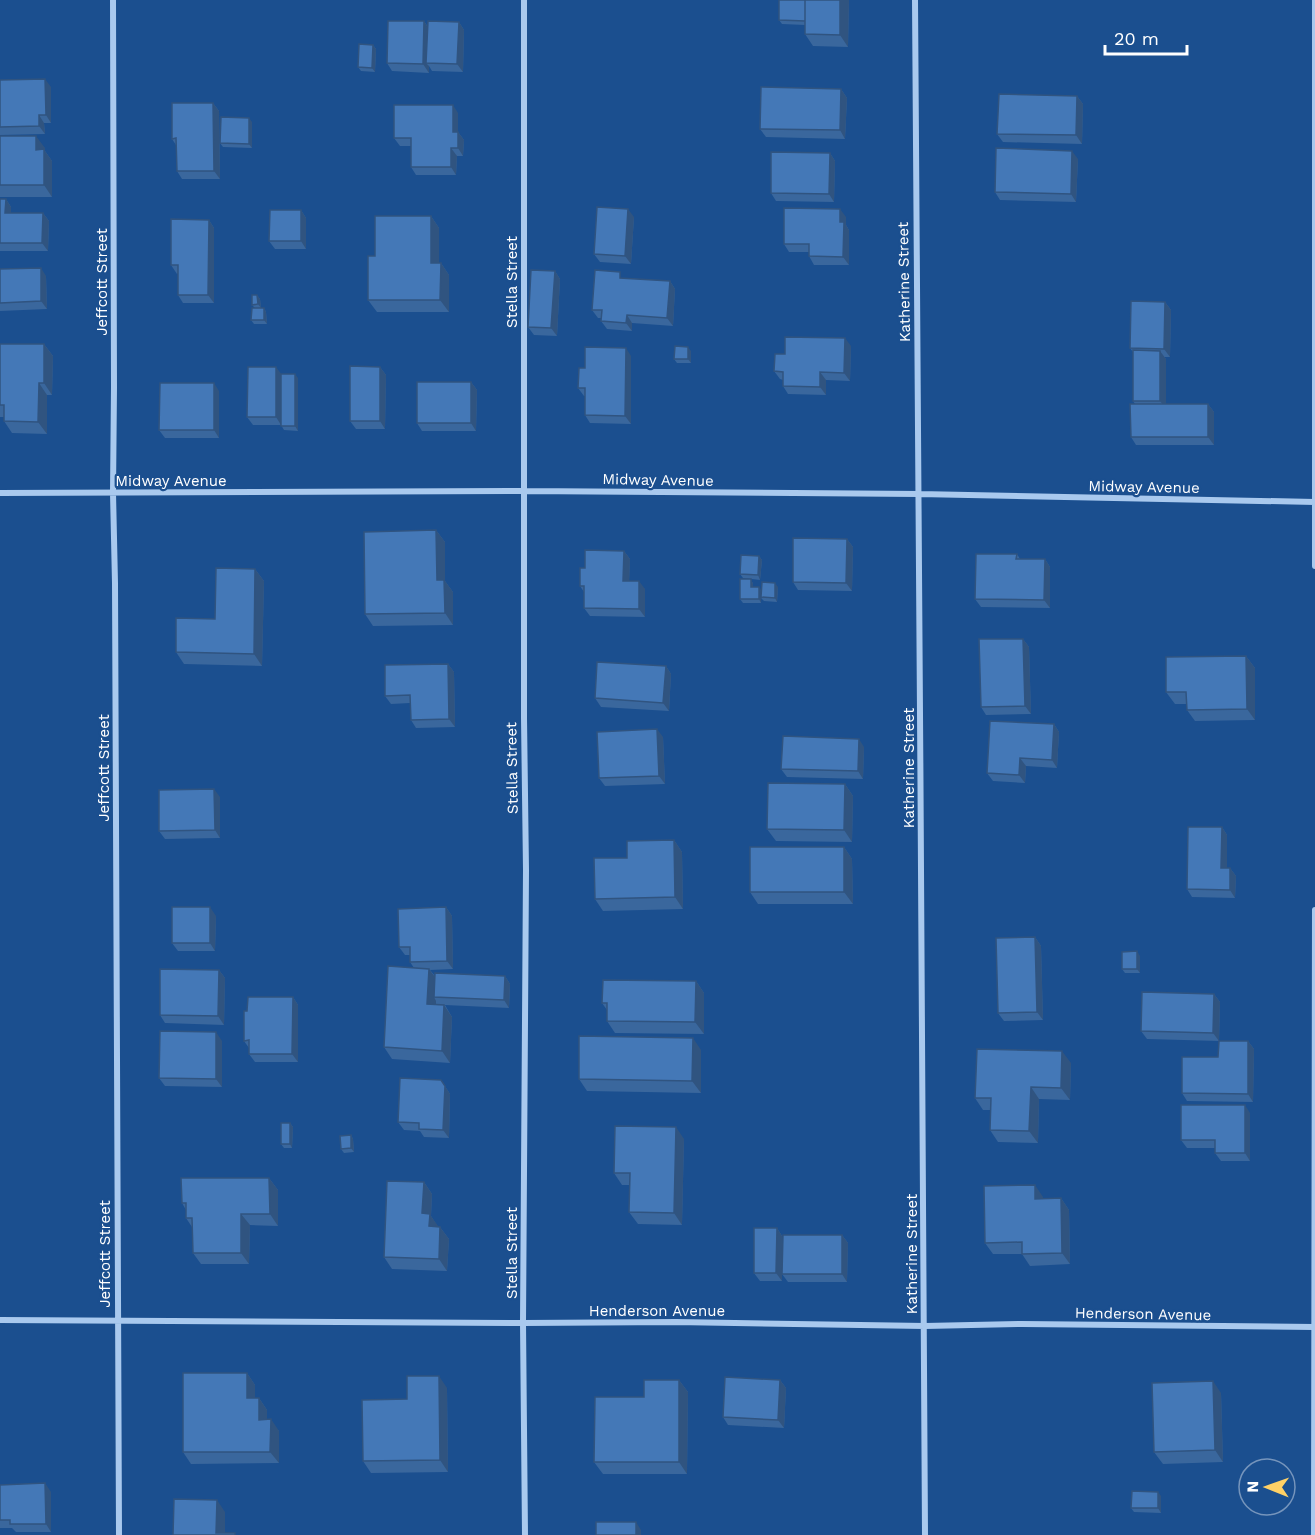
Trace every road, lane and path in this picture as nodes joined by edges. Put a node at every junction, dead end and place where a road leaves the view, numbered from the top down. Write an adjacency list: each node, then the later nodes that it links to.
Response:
1 (113, 0): 7 (street, Jeffcott Street)
2 (524, 0): 5 (street, Stella Street)
3 (915, 0): 8 (street, Katherine Street)
4 (1315, 0): 9 (street)
5 (524, 491): 7 (street, Midway Avenue); 8 (street, Midway Avenue); 14 (street, Stella Street)
6 (0, 493): 7 (street, Midway Avenue)
7 (113, 494): 13 (street, Jeffcott Street)
8 (919, 494): 9 (street, Midway Avenue); 15 (street, Katherine Street)
9 (1315, 502): 10 (street)
10 (1315, 566)
11 (1315, 910): 16 (street)
12 (0, 1320): 13 (street, Henderson Avenue)
13 (118, 1321): 14 (street, Henderson Avenue); 17 (street, Jeffcott Street)
14 (524, 1323): 15 (street, Henderson Avenue); 18 (street, Stella Street)
15 (925, 1326): 16 (street, Henderson Avenue); 19 (street, Katherine Street)
16 (1314, 1327): 20 (street)
17 (119, 1535)
18 (525, 1535)
19 (925, 1535)
20 (1314, 1535)

